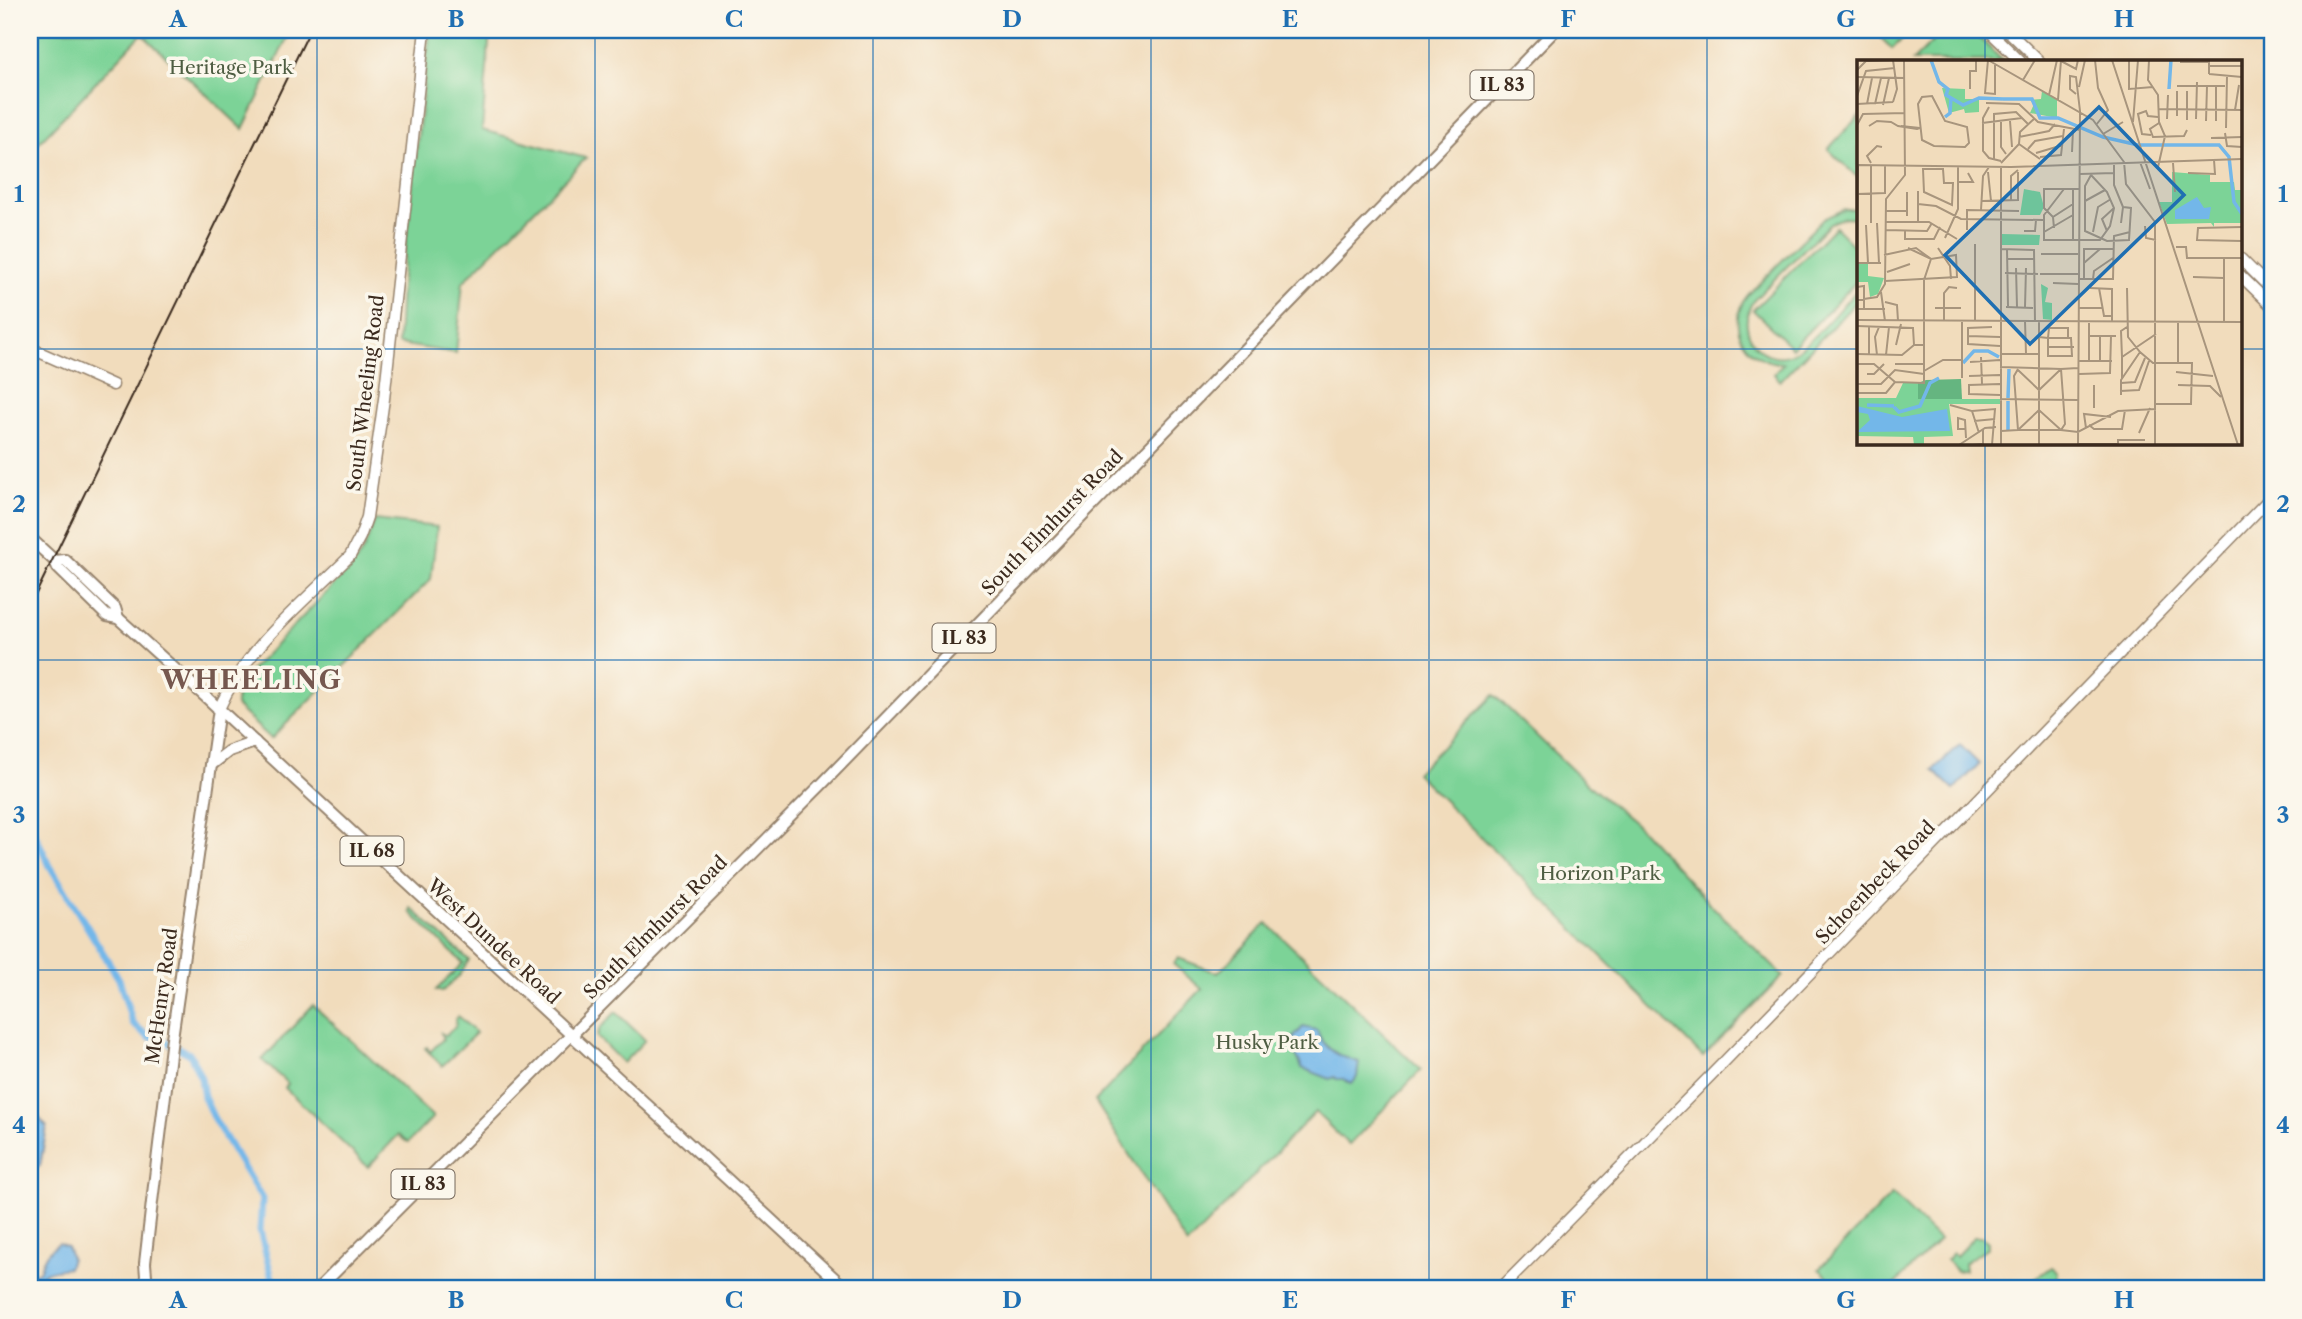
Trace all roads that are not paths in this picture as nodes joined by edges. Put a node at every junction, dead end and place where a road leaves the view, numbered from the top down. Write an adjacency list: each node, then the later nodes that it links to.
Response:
1 (425, 30): 15 (main road, South Wheeling Road)
2 (1555, 30): 18 (main road, South Elmhurst Road / IL 83)
3 (1987, 30): 5 (main road)
4 (2007, 30): 6 (main road)
5 (2019, 60)
6 (2038, 60)
7 (2242, 260): 9 (main road)
8 (2242, 277): 10 (main road)
9 (2272, 290)
10 (2272, 306)
11 (30, 348): 12 (main road)
12 (113, 385)
13 (2272, 496): 22 (main road, Schoenbeck Road)
14 (30, 538): 15 (main road, West Dundee Road / IL 68)
15 (219, 709): 16 (main road, West Dundee Road / IL 68); 17 (main road, McHenry Road)
16 (255, 742): 17 (main road); 18 (main road, West Dundee Road / IL 68)
17 (211, 765): 19 (main road, McHenry Road)
18 (571, 1036): 20 (main road, IL 83); 21 (main road, West Dundee Road / IL 68)
19 (147, 1289)
20 (318, 1289)
21 (846, 1289)
22 (1500, 1289)

